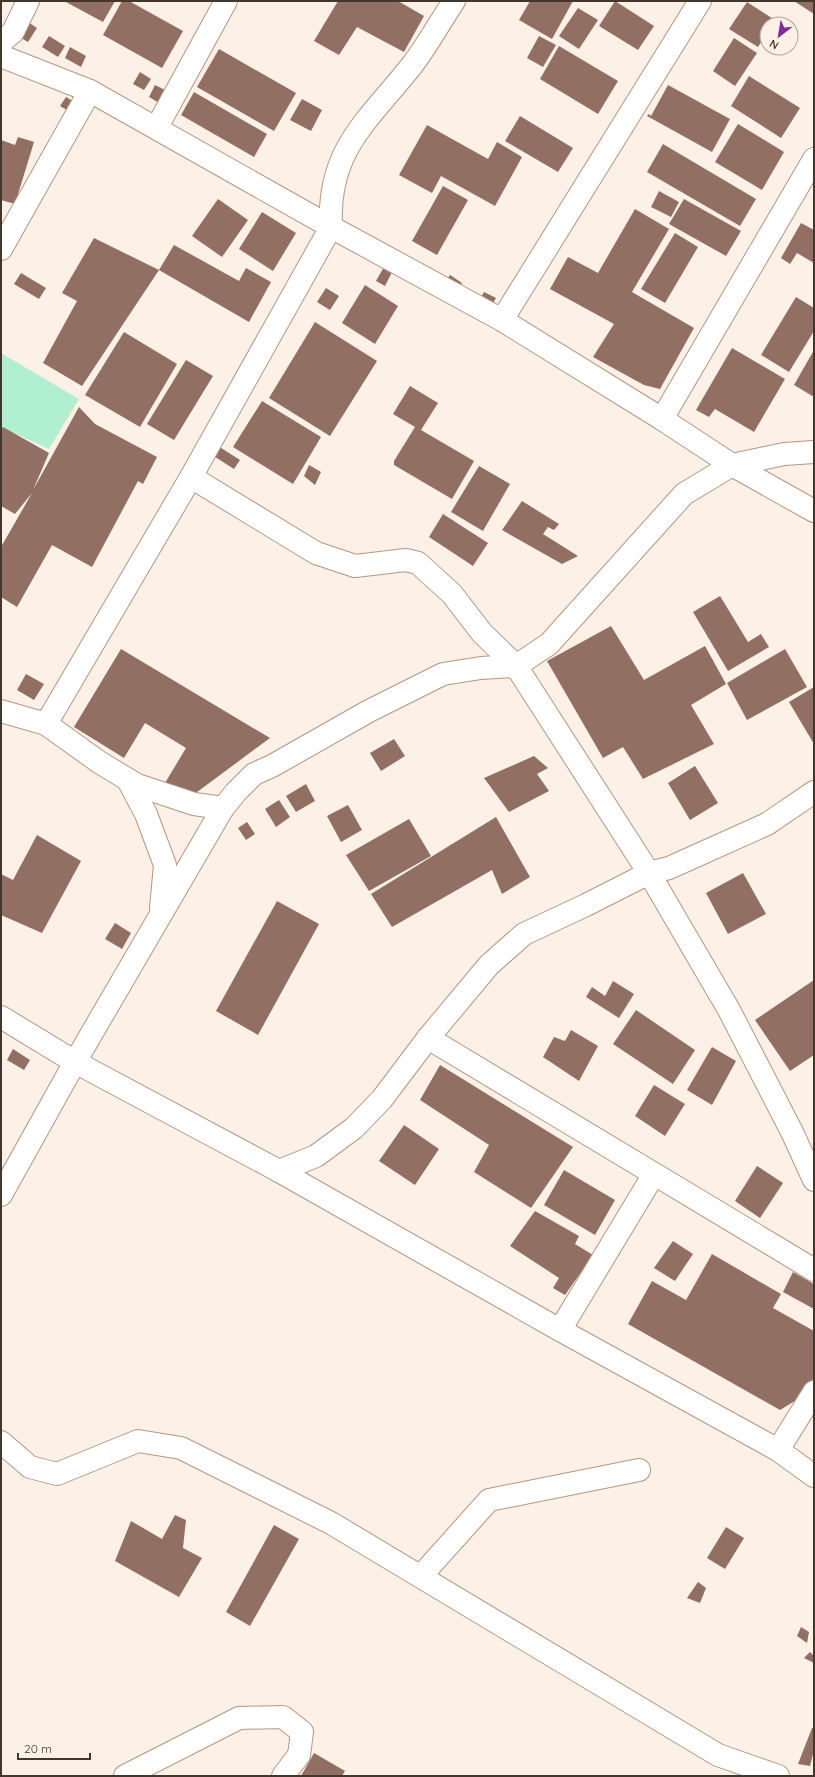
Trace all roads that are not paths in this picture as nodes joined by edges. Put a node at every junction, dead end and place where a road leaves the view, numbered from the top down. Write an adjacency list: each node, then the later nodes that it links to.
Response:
1 (28, 1): 5 (street)
2 (226, 1): 8 (street)
3 (454, 1): 10 (street)
4 (700, 1): 12 (street)
5 (1, 42)
6 (1, 56): 7 (street)
7 (90, 91): 8 (street); 11 (street)
8 (157, 127): 10 (street)
9 (814, 159): 13 (street)
10 (331, 227): 12 (street); 16 (street)
11 (1, 249)
12 (502, 320): 13 (street)
13 (662, 419): 15 (street)
14 (814, 452): 15 (street)
15 (732, 465): 17 (street); 18 (street)
16 (191, 477): 18 (street); 20 (street)
17 (814, 511)
18 (516, 666): 23 (street); 24 (street)
19 (1, 711): 20 (street)
20 (46, 724): 21 (street)
21 (128, 780): 23 (street); 25 (street)
22 (814, 792): 24 (street)
23 (223, 808): 25 (street)
24 (649, 873): 27 (street); 31 (street)
25 (160, 915): 28 (street)
26 (1, 1017): 28 (street)
27 (428, 1038): 29 (street); 30 (street)
28 (75, 1062): 29 (street); 32 (street)
29 (279, 1171): 34 (street)
30 (654, 1174): 33 (street); 34 (street)
31 (814, 1180)
32 (1, 1195)
33 (814, 1270)
34 (560, 1330): 37 (street)
35 (814, 1392): 37 (street)
36 (1, 1442): 40 (street)
37 (778, 1450): 39 (street)
38 (639, 1470): 40 (street)
39 (814, 1476)
40 (421, 1576): 43 (street)
41 (125, 1776): 42 (street)
42 (283, 1776)
43 (778, 1776)

